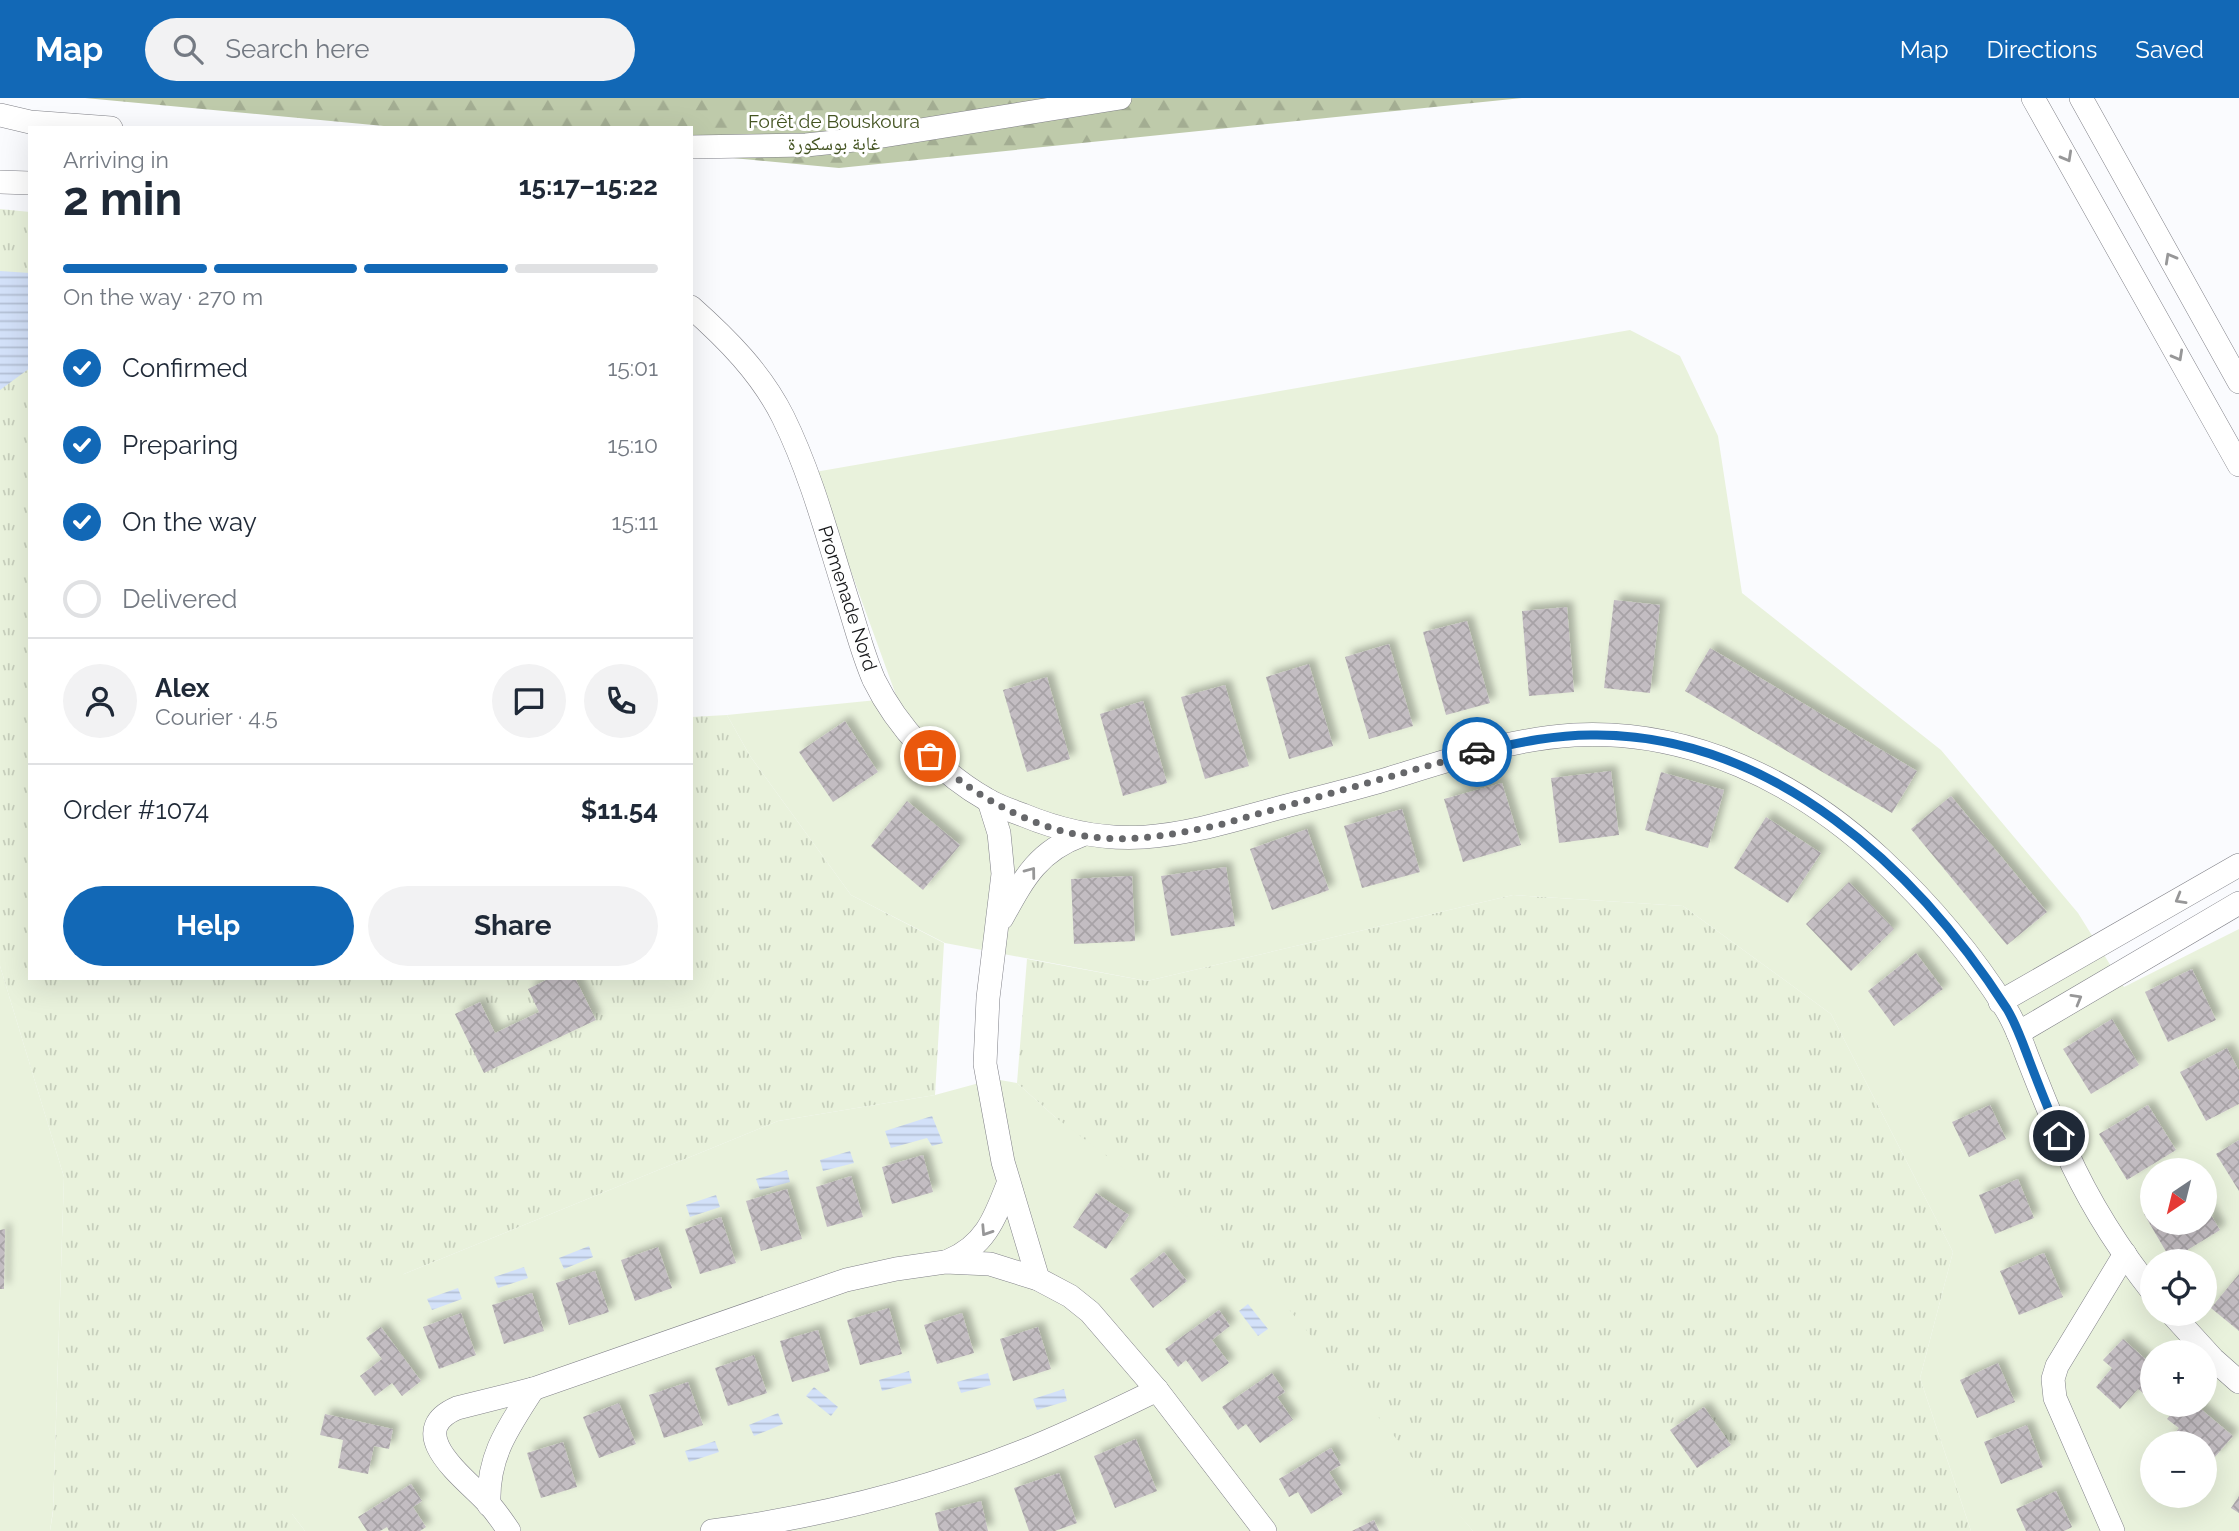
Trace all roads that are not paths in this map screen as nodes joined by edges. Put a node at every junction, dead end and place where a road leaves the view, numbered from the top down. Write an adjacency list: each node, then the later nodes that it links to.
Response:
1 (1120, 98): 6 (street)
2 (2033, 98): 11 (street, one-way to 11)
3 (2081, 98): 10 (street, one-way to 3)
4 (0, 115): 5 (street)
5 (84, 126)
6 (693, 147)
7 (0, 182): 8 (street)
8 (28, 184)
9 (693, 309): 12 (street, Promenade Nord)
10 (2239, 382)
11 (2239, 465)
12 (989, 801): 13 (street, Promenade Nord); 17 (street)
13 (1082, 835): 17 (street, one-way to 13); 18 (street, Promenade Nord)
14 (2239, 866): 15 (street)
15 (2217, 878): 16 (street); 18 (street, one-way to 18)
16 (2238, 908): 19 (street, one-way to 16)
17 (997, 926): 20 (street)
18 (2000, 1002): 19 (street, Promenade Nord)
19 (2018, 1033): 21 (street, Promenade Nord)
20 (1009, 1184): 22 (street, one-way to 22); 24 (street)
21 (2125, 1254): 23 (street, Promenade Nord); 33 (street)
22 (945, 1262): 24 (street); 27 (street)
23 (2140, 1275)
24 (1038, 1279): 28 (street)
25 (2183, 1326): 26 (street)
26 (2239, 1382)
27 (533, 1389): 29 (street); 29 (street)
28 (1157, 1390): 31 (street); 32 (street)
29 (489, 1505): 30 (street)
30 (509, 1531)
31 (712, 1531)
32 (1265, 1531)
33 (2113, 1531)

